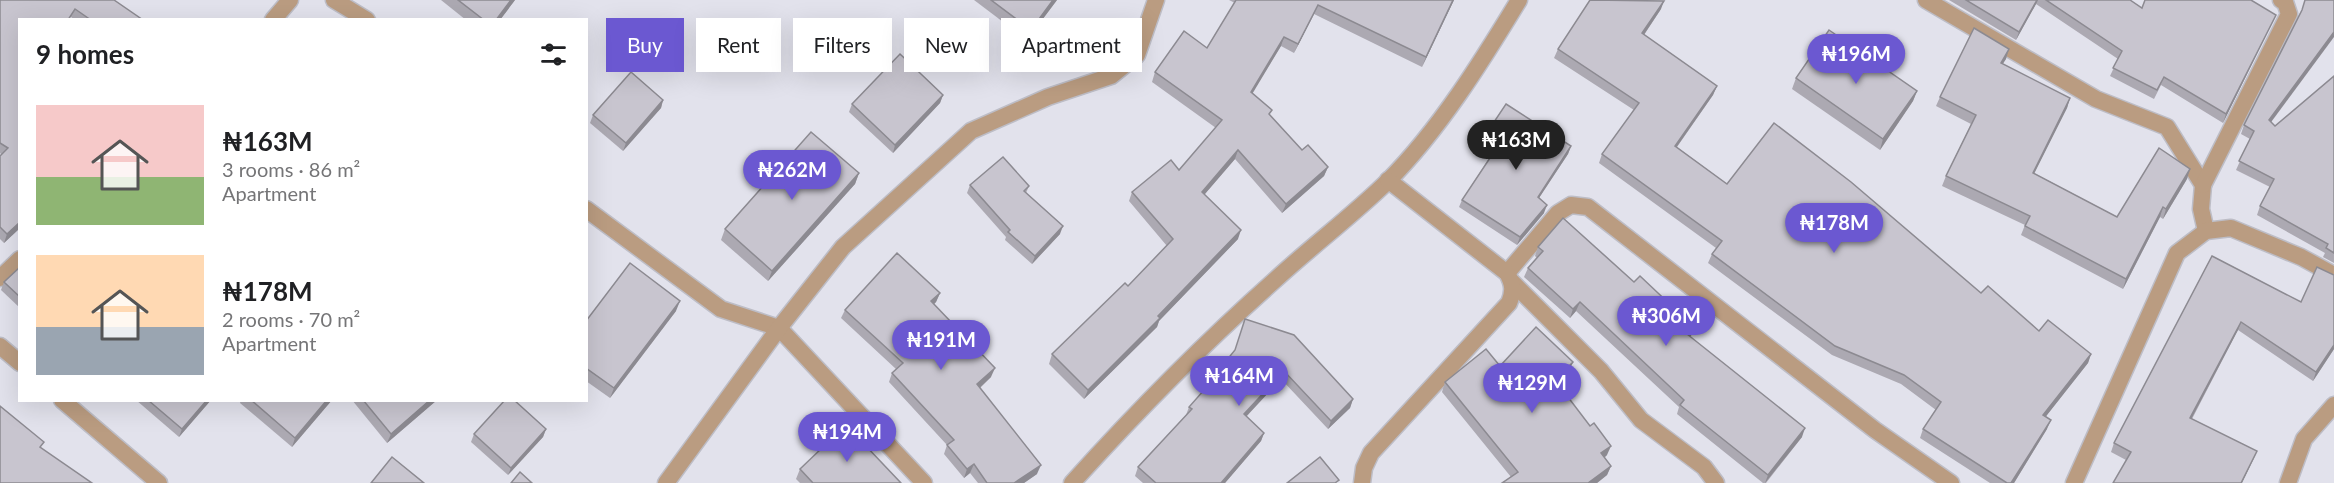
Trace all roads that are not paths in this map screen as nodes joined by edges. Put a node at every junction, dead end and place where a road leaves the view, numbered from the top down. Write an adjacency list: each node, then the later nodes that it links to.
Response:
1 (290, 0): 7 (street)
2 (334, 0): 8 (street)
3 (1156, 0): 17 (street)
4 (1518, 0): 9 (street)
5 (1926, 0): 10 (street)
6 (2281, 0): 10 (street)
7 (275, 18)
8 (364, 18)
9 (1388, 180): 16 (street); 25 (street)
10 (2203, 185): 12 (street)
11 (588, 210): 17 (street)
12 (2206, 231): 14 (street); 29 (street)
13 (18, 261): 15 (street)
14 (2334, 275)
15 (0, 278)
16 (1509, 278): 26 (street); 27 (street); 28 (street)
17 (779, 328): 23 (street); 24 (street)
18 (0, 346): 19 (street)
19 (18, 361)
20 (65, 402): 22 (street)
21 (2334, 405): 30 (street)
22 (159, 483)
23 (666, 483)
24 (924, 483)
25 (1072, 483)
26 (1362, 483)
27 (1716, 483)
28 (1952, 483)
29 (2074, 483)
30 (2288, 483)

